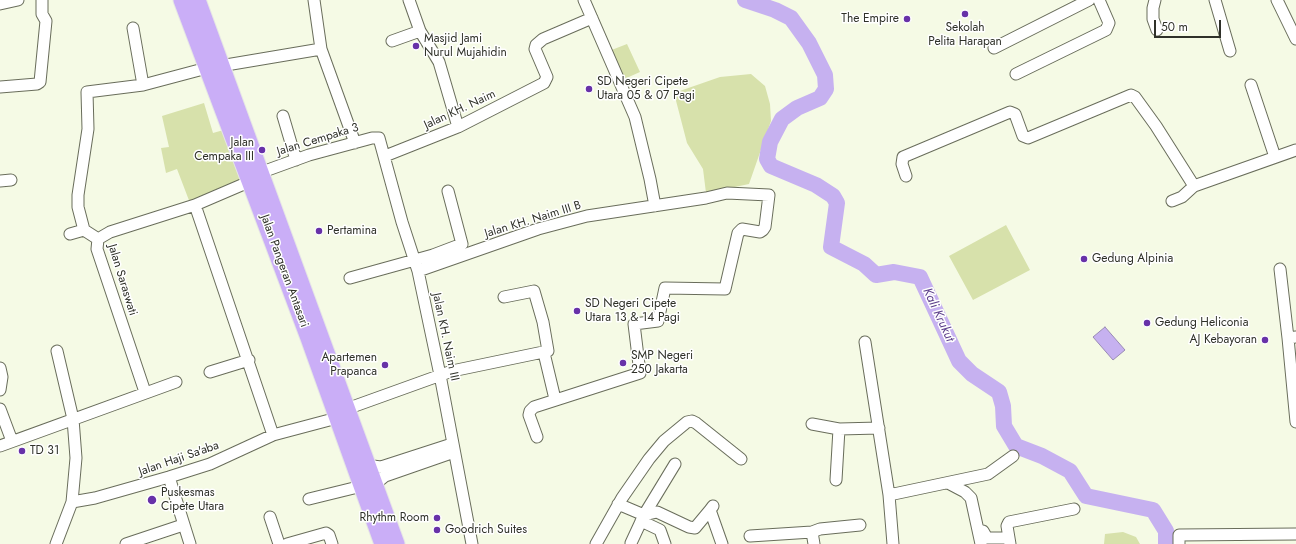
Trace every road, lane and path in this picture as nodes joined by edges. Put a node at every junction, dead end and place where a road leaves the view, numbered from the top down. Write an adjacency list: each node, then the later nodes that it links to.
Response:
1 (18, 0): 15 (street)
2 (42, 0): 31 (street)
3 (182, 0): 27 (main road, Jalan Pangeran Antasari)
4 (187, 0): 112 (main road)
5 (197, 0): 113 (main road)
6 (202, 0): 26 (main road, Jalan Pangeran Antasari)
7 (314, 0): 24 (street)
8 (409, 0): 20 (street)
9 (584, 0): 16 (street)
10 (1089, 0): 23 (street)
11 (1099, 0): 28 (street)
12 (1155, 0): 19 (street)
13 (1215, 0): 25 (street)
14 (1277, 0): 18 (street)
15 (0, 4)
16 (592, 18): 33 (street, Jalan KH. Naim); 47 (street)
17 (133, 28): 29 (street)
18 (1294, 28): 21 (street)
19 (1158, 30)
20 (420, 31): 22 (street); 33 (street)
21 (1296, 40)
22 (392, 41)
23 (994, 48)
24 (321, 49): 26 (street); 35 (street)
25 (1230, 51)
26 (226, 65): 40 (main road, Jalan Pangeran Antasari)
27 (207, 68): 29 (street); 42 (main road, Jalan Pangeran Antasari)
28 (1016, 74)
29 (143, 85): 48 (street)
30 (1251, 85): 38 (street)
31 (0, 87)
32 (283, 116): 39 (street)
33 (458, 127): 37 (street, Jalan KH. Naim)
34 (379, 138): 35 (street, Jalan Cempaka 3); 37 (street, Jalan KH. Naim III)
35 (355, 142): 39 (street, Jalan Cempaka 3)
36 (1296, 150): 38 (street)
37 (385, 156): 51 (street, Jalan KH. Naim III)
38 (1275, 158): 43 (street)
39 (296, 160): 40 (street, Jalan Cempaka 3)
40 (265, 171): 68 (main road, Jalan Pangeran Antasari)
41 (906, 176): 43 (street)
42 (251, 181): 46 (street, Jalan Saraswati); 70 (main road, Jalan Pangeran Antasari)
43 (1194, 186): 45 (street)
44 (448, 191): 51 (street)
45 (1172, 201)
46 (195, 205): 50 (street, Jalan Saraswati); 60 (street)
47 (655, 206): 53 (street, Jalan KH. Naim III B); 67 (street, Jalan KH. Naim III B)
48 (84, 230): 49 (street); 50 (street)
49 (70, 234)
50 (98, 239): 66 (street, Jalan Saraswati)
51 (414, 260): 53 (street, Jalan KH. Naim III); 54 (street)
52 (1280, 269): 56 (street)
53 (418, 271): 63 (street, Jalan KH. Naim III)
54 (350, 278)
55 (504, 297): 59 (street)
56 (1292, 338): 72 (street)
57 (865, 342): 74 (street)
58 (57, 350): 71 (street)
59 (544, 353): 63 (street); 67 (street)
60 (249, 360): 62 (street); 76 (street)
61 (0, 368): 65 (street)
62 (210, 372)
63 (440, 375): 68 (street); 80 (street, Jalan KH. Naim III)
64 (176, 382): 66 (street)
65 (0, 390)
66 (145, 392): 71 (street)
67 (555, 399): 77 (street)
68 (352, 407): 84 (main road, Jalan Pangeran Antasari)
69 (0, 409): 78 (street)
70 (337, 418): 76 (street, Jalan Haji Sa'aba); 88 (main road, Jalan Pangeran Antasari)
71 (73, 419): 78 (street); 91 (street)
72 (1296, 422)
73 (812, 424): 75 (street)
74 (879, 428): 75 (street); 89 (street)
75 (839, 429): 86 (street)
76 (273, 435): 85 (street, Jalan Haji Sa'aba)
77 (537, 437)
78 (12, 441): 79 (street)
79 (0, 446)
80 (453, 448): 84 (street); 84 (street); 115 (street, Jalan KH. Naim III)
81 (1013, 456): 87 (street)
82 (741, 459): 92 (street)
83 (675, 464): 95 (street)
84 (376, 473): 114 (main road, Jalan Pangeran Antasari)
85 (169, 477): 91 (street, Jalan Haji Sa'aba); 96 (street)
86 (836, 480)
87 (948, 483): 89 (street); 121 (street)
88 (362, 486): 90 (street); 111 (main road, Jalan Pangeran Antasari)
89 (889, 495): 120 (street)
90 (308, 499)
91 (72, 502): 105 (street)
92 (618, 504): 95 (street); 116 (street)
93 (1074, 509): 103 (street)
94 (270, 517): 108 (street)
95 (642, 518): 104 (street); 117 (street); 118 (street)
96 (183, 525): 106 (street); 107 (street)
97 (860, 525): 99 (street)
98 (983, 531): 103 (street)
99 (812, 532): 101 (street); 119 (street)
100 (1296, 534): 102 (street)
101 (750, 536)
102 (1185, 539)
103 (1009, 541)
104 (631, 543)
105 (56, 544)
106 (127, 544)
107 (190, 544)
108 (279, 544)
109 (287, 544): 110 (street)
110 (332, 544)
111 (383, 544)
112 (388, 544)
113 (396, 544)
114 (401, 544)
115 (472, 544)
116 (596, 544)
117 (665, 544)
118 (722, 544)
119 (814, 544)
120 (893, 544)
121 (981, 544)

